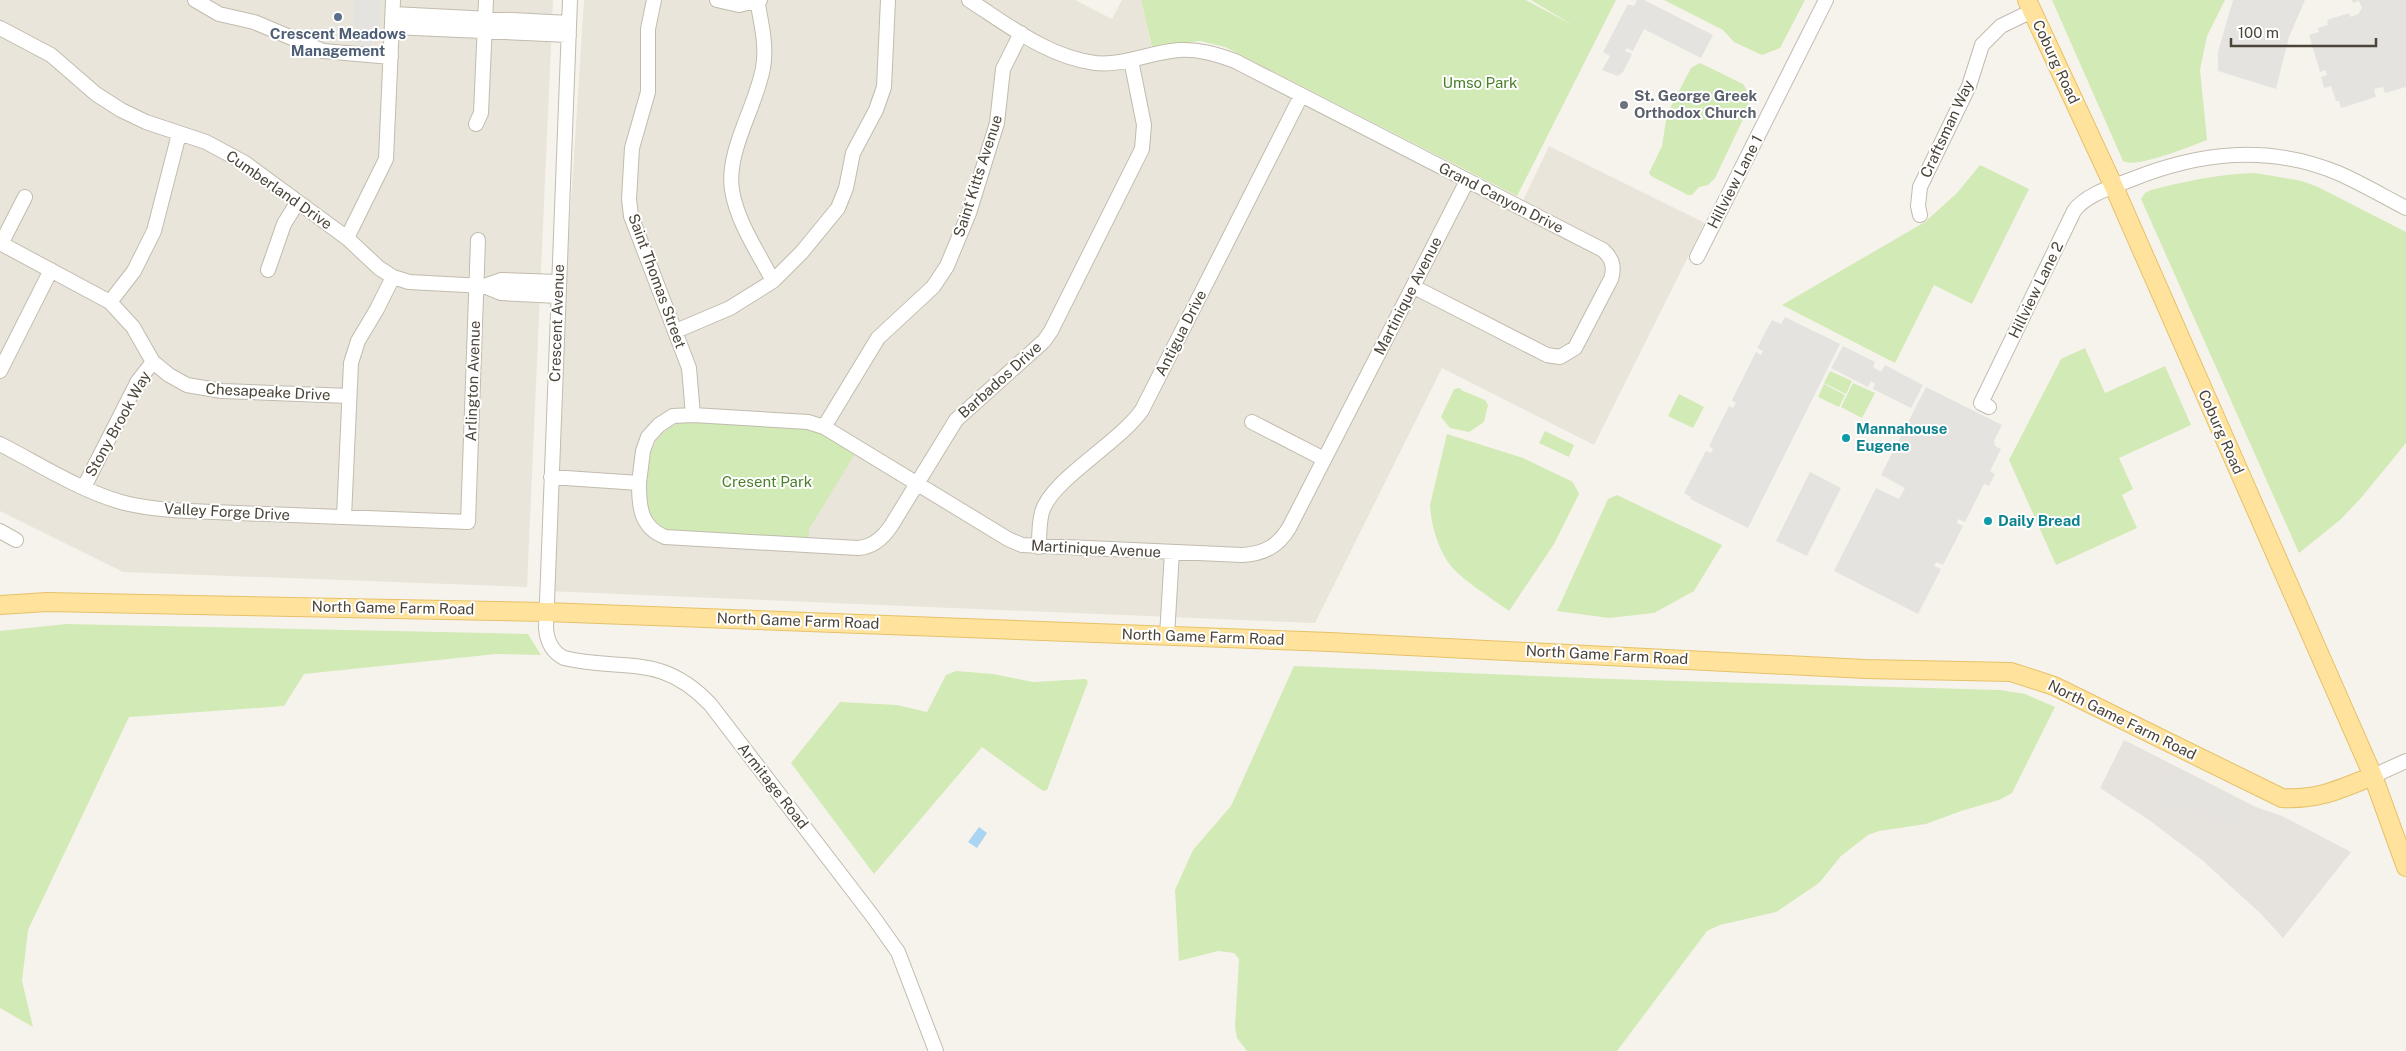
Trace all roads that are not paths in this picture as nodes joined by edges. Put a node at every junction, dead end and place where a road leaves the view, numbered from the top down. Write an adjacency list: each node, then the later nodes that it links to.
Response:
1 (195, 0): 16 (street)
2 (486, 0): 12 (street)
3 (570, 0): 14 (street, Crescent Avenue)
4 (654, 0): 40 (street, Saint Thomas Street)
5 (717, 0): 6 (street)
6 (758, 0): 34 (street)
7 (888, 0): 34 (street)
8 (969, 0): 15 (street, Grand Canyon Drive)
9 (1826, 0): 30 (street, Hillview Lane 1)
10 (2030, 5): 22 (main road, Coburg Road); 26 (street, Craftsman Way)
11 (393, 14): 12 (street); 16 (street)
12 (485, 25): 14 (street); 19 (street)
13 (0, 28): 20 (street, Cumberland Drive)
14 (569, 29): 35 (street, Crescent Avenue)
15 (1021, 33): 17 (street, Grand Canyon Drive); 47 (street, Saint Kitts Avenue)
16 (391, 57): 27 (street)
17 (1131, 60): 18 (street, Grand Canyon Drive); 52 (street, Barbados Drive)
18 (1301, 96): 21 (street, Grand Canyon Drive); 58 (street, Antigua Drive)
19 (476, 124)
20 (179, 134): 24 (street, Cumberland Drive); 39 (street)
21 (1467, 181): 37 (street, Martinique Avenue); 37 (street, Grand Canyon Drive)
22 (2114, 186): 25 (street); 44 (street, Hillview Lane 2); 64 (main road, Coburg Road)
23 (25, 197): 29 (street)
24 (297, 203): 27 (street, Cumberland Drive); 32 (street)
25 (2406, 208)
26 (1920, 215)
27 (347, 238): 33 (street, Cumberland Drive)
28 (478, 240): 36 (street, Arlington Avenue)
29 (0, 244): 31 (street, Chesapeake Drive)
30 (1698, 257)
31 (51, 270): 39 (street, Chesapeake Drive); 42 (street)
32 (268, 270)
33 (393, 277): 36 (street, Cumberland Drive); 43 (street)
34 (773, 281): 40 (street)
35 (559, 282): 36 (street, Cumberland Drive); 38 (street, Crescent Avenue)
36 (480, 286): 38 (street, Cumberland Drive); 55 (street, Arlington Avenue)
37 (1414, 286): 49 (street, Martinique Avenue)
38 (558, 296): 50 (street, Crescent Avenue)
39 (110, 302): 41 (street, Chesapeake Drive)
40 (676, 331): 45 (street, Saint Thomas Street)
41 (153, 362): 43 (street, Chesapeake Drive); 53 (street, Stony Brook Way)
42 (0, 371)
43 (349, 396): 54 (street)
44 (1989, 407)
45 (693, 415): 47 (street, Martinique Avenue); 51 (street, Martinique Avenue)
46 (1252, 422): 49 (street)
47 (824, 427): 52 (street, Martinique Avenue)
48 (0, 444): 53 (street, Valley Forge Drive)
49 (1324, 459): 59 (street, Martinique Avenue)
50 (552, 477): 51 (street); 61 (street, Crescent Avenue)
51 (639, 482): 52 (street, Barbados Drive)
52 (917, 483): 58 (street, Martinique Avenue)
53 (84, 487): 54 (street, Valley Forge Drive)
54 (344, 517): 55 (street, Valley Forge Drive)
55 (468, 522)
56 (0, 531): 57 (street)
57 (16, 540)
58 (1039, 547): 59 (street, Martinique Avenue)
59 (1172, 552): 62 (street)
60 (0, 606): 61 (main road, North Game Farm Road)
61 (546, 612): 62 (main road, North Game Farm Road); 66 (street, Armitage Road)
62 (1167, 636): 64 (main road, North Game Farm Road)
63 (2406, 761): 64 (street)
64 (2373, 776): 65 (main road, Coburg Road)
65 (2406, 867)
66 (936, 1051)

